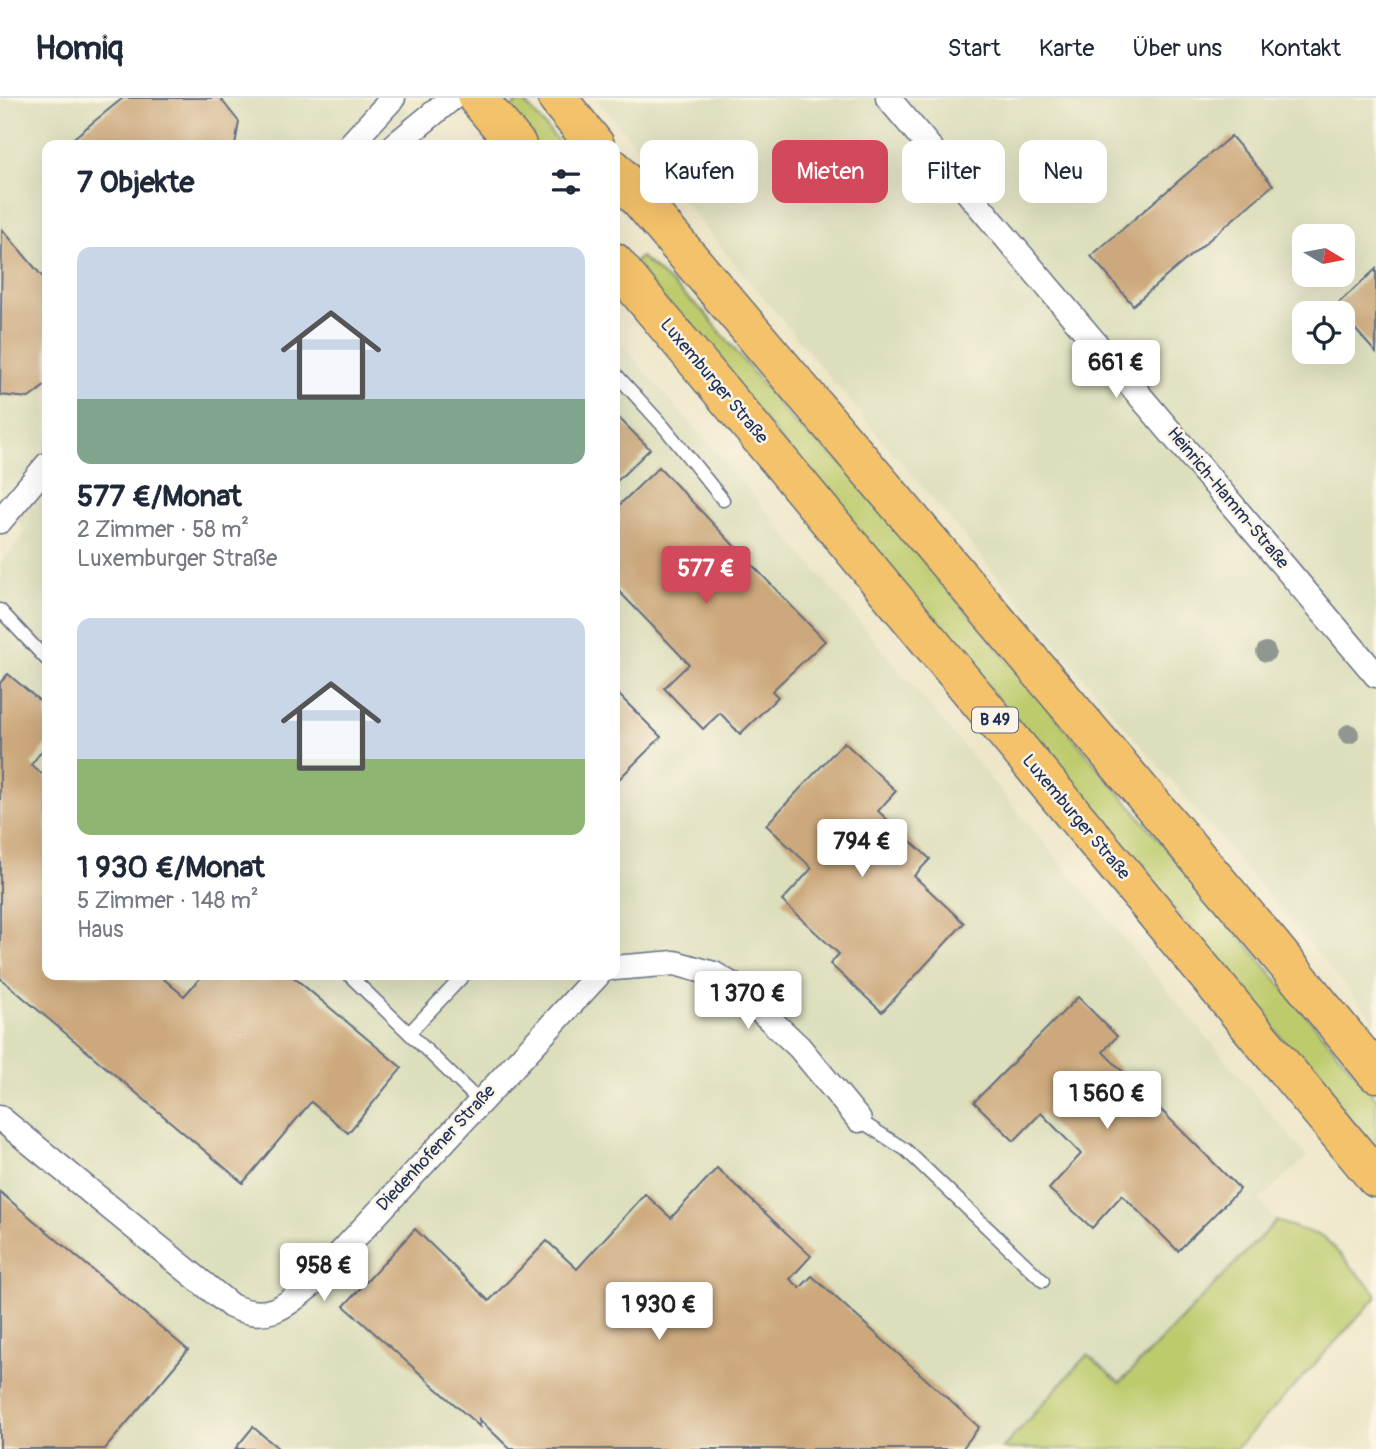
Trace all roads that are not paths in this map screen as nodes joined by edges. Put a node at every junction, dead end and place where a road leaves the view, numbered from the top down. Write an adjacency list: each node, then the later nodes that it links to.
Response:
1 (393, 98): 6 (street)
2 (452, 98): 8 (street)
3 (477, 98): 9 (main road)
4 (556, 98): 10 (main road)
5 (888, 98): 21 (street, Heinrich-Hamm-Straße)
6 (372, 109): 7 (street)
7 (354, 140)
8 (401, 140)
9 (513, 140)
10 (591, 140)
11 (620, 176): 13 (main road)
12 (620, 254): 13 (main road)
13 (693, 265): 27 (main road)
14 (620, 268): 31 (main road, Luxemburger Straße / B 49)
15 (620, 379): 17 (lane)
16 (42, 471): 18 (street)
17 (723, 500)
18 (1, 517)
19 (0, 610): 20 (lane)
20 (42, 655)
21 (1376, 675)
22 (620, 968): 30 (street)
23 (354, 980): 26 (lane)
24 (459, 980): 26 (lane)
25 (593, 980): 28 (street, Diedenhofener Straße)
26 (409, 1033): 28 (lane)
27 (1372, 1059)
28 (479, 1101): 29 (street, Diedenhofener Straße)
29 (0, 1118)
30 (859, 1120): 32 (lane)
31 (1376, 1178)
32 (1043, 1281)

